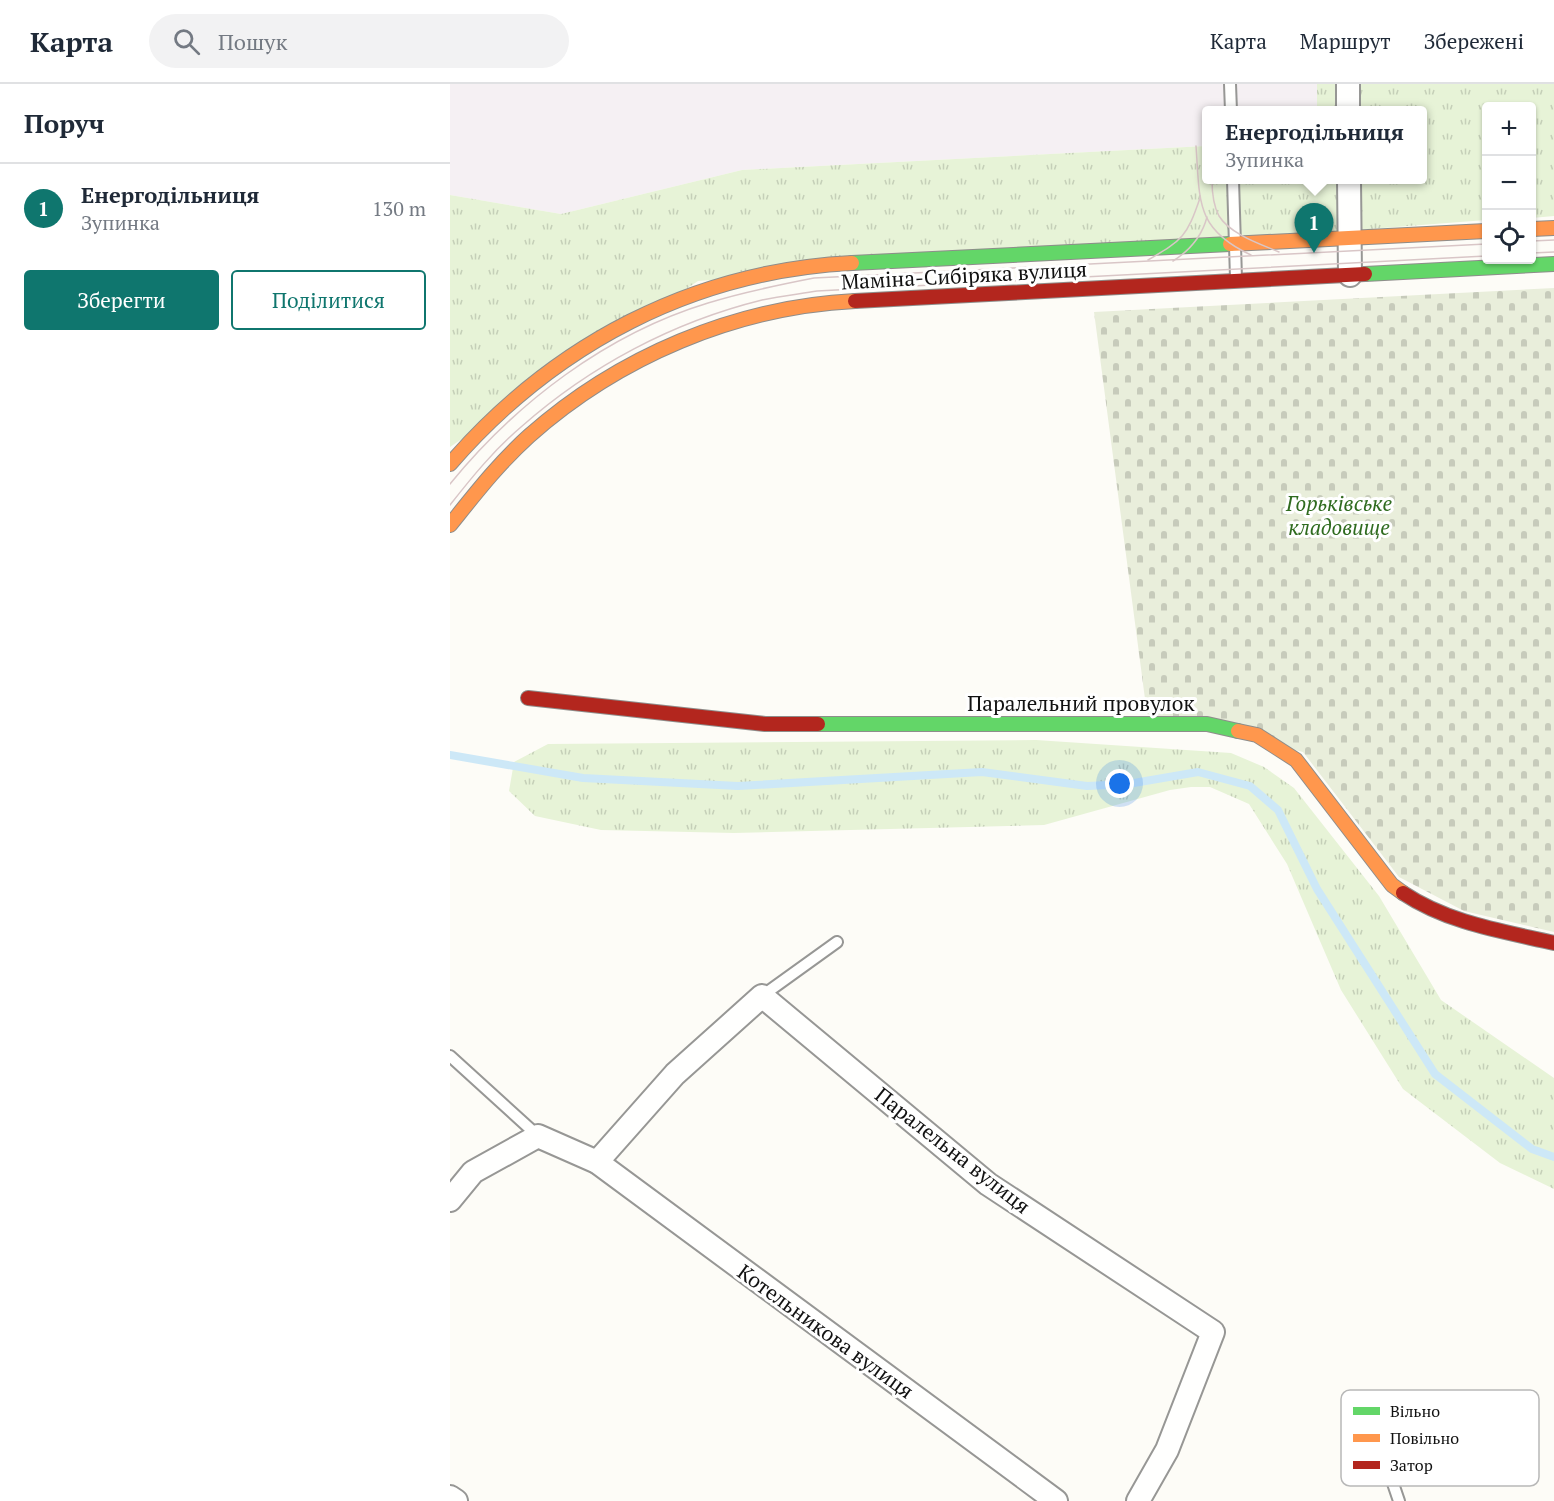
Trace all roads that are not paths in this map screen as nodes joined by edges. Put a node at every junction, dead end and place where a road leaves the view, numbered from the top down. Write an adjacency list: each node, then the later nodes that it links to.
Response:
1 (1230, 84): 3 (lane)
2 (1348, 84): 4 (street)
3 (1231, 106)
4 (1348, 106)
5 (1233, 184): 11 (lane)
6 (1349, 184): 10 (street)
7 (1554, 228): 8 (main road)
8 (1536, 229)
9 (1482, 231): 10 (main road, Маміна-Сибіряка вулиця)
10 (1349, 238): 11 (main road, Маміна-Сибіряка вулиця); 13 (street)
11 (1235, 243): 14 (lane); 15 (main road, Маміна-Сибіряка вулиця)
12 (1554, 264): 13 (main road, Маміна-Сибіряка вулиця)
13 (1350, 276): 14 (main road, Маміна-Сибіряка вулиця)
14 (1236, 281): 16 (main road, Маміна-Сибіряка вулиця)
15 (450, 464)
16 (450, 525)
17 (528, 698): 19 (main road, Паралельний провулок)
18 (837, 942): 20 (lane)
19 (1554, 943)
20 (762, 996): 23 (street); 29 (street, Паралельна вулиця)
21 (450, 1056): 22 (lane)
22 (538, 1136): 23 (street, Котельникова вулиця); 24 (street)
23 (597, 1162): 28 (street, Котельникова вулиця)
24 (450, 1200)
25 (1394, 1486): 30 (lane)
26 (450, 1497): 27 (street)
27 (456, 1501)
28 (1056, 1501)
29 (1138, 1501)
30 (1400, 1501)

